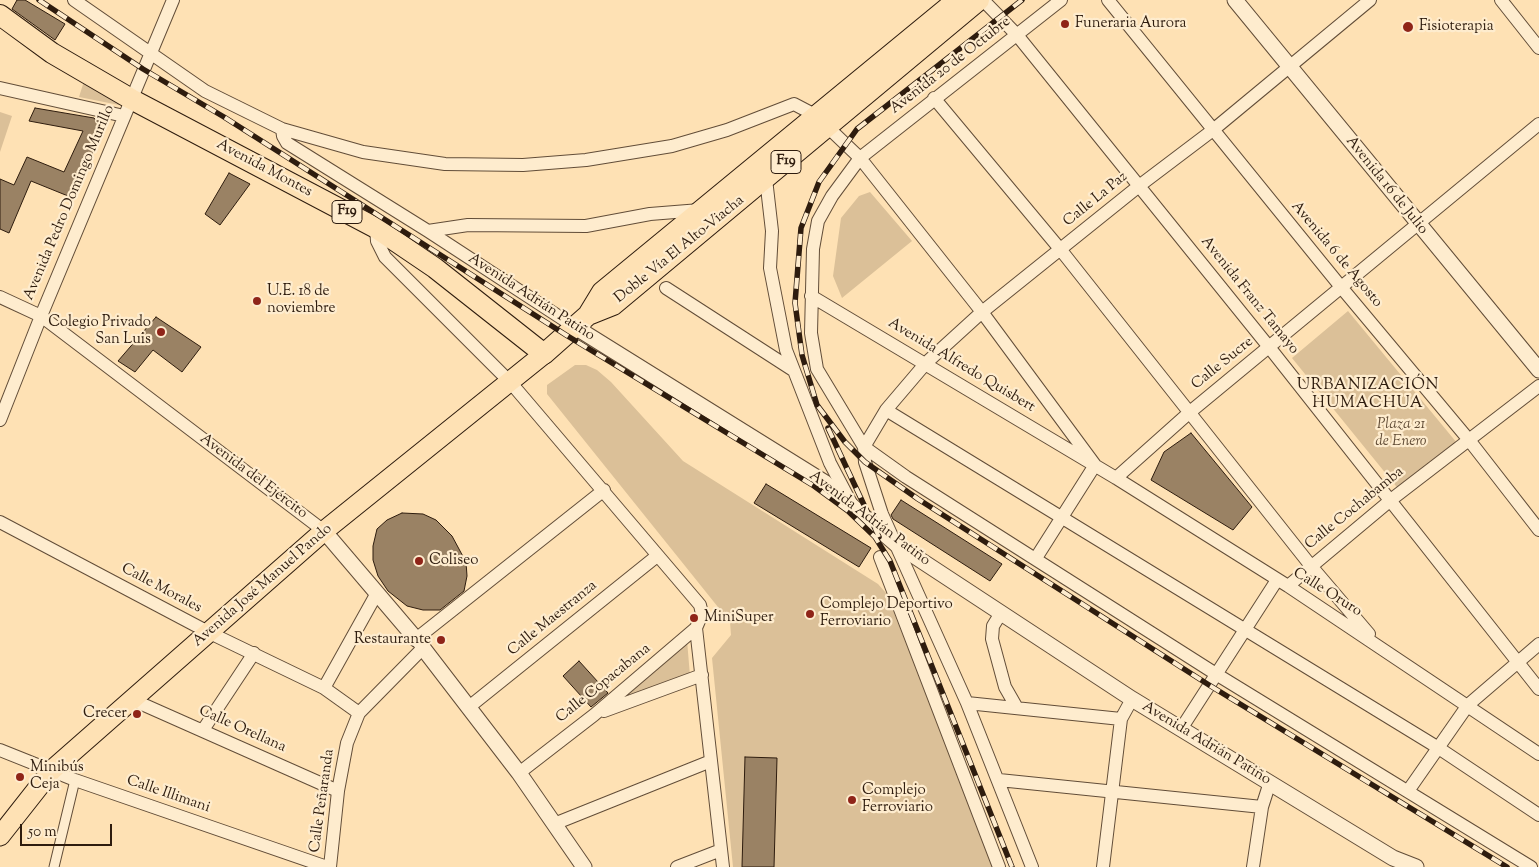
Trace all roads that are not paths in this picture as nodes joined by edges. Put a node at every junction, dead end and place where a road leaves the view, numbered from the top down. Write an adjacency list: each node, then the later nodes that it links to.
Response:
1 (74, 0): 14 (street)
2 (173, 0): 14 (street, Avenida Pedro Domingo Murillo)
3 (957, 0): 19 (highway, Doble Vía El Alto-Viacha / F19)
4 (979, 0): 19 (highway, Doble Vía El Alto-Viacha / F19)
5 (983, 0): 12 (street, Avenida Franz Tamayo)
6 (1061, 0): 12 (street, Avenida 20 de Octubre)
7 (1108, 0): 22 (street, Avenida 6 de Agosto)
8 (1235, 0): 15 (street, Avenida 16 de Julio)
9 (1370, 0): 15 (street, Calle La Paz)
10 (1501, 0): 13 (street)
11 (0, 15): 18 (highway, Avenida Montes / F19)
12 (1017, 35): 17 (street, Avenida 20 de Octubre); 25 (street, Avenida Franz Tamayo)
13 (1539, 48)
14 (149, 54): 18 (street, Avenida Pedro Domingo Murillo); 21 (street)
15 (1288, 66): 22 (street, Calle La Paz); 27 (street, Avenida 16 de Julio)
16 (0, 88): 18 (street)
17 (934, 98): 23 (street, Avenida 20 de Octubre); 30 (street)
18 (128, 107): 28 (highway, Avenida Montes / F19); 36 (street, Avenida Pedro Domingo Murillo)
19 (821, 120): 21 (street); 23 (street); 24 (highway, Doble Vía El Alto-Viacha / F19); 26 (highway, Doble Vía El Alto-Viacha / F19)
20 (1539, 124): 27 (street, Calle Sucre)
21 (282, 129): 29 (street, Avenida Adrián Patiño)
22 (1212, 130): 25 (street, Calle La Paz); 31 (street, Avenida 6 de Agosto)
23 (860, 158): 33 (street, Avenida 20 de Octubre); 35 (street)
24 (766, 179): 37 (highway, Doble Vía El Alto-Viacha / F19); 41 (street)
25 (1139, 186): 30 (street, Calle La Paz); 38 (street, Avenida Franz Tamayo)
26 (700, 210): 29 (street); 37 (highway, Doble Vía El Alto-Viacha / F19)
27 (1418, 224): 31 (street, Calle Sucre); 42 (street, Avenida 16 de Julio)
28 (376, 228): 39 (highway, Avenida Montes / F19); 43 (street)
29 (428, 231): 37 (street, Avenida Adrián Patiño)
30 (1060, 249): 35 (street, Calle La Paz); 46 (street)
31 (1340, 287): 38 (street, Calle Sucre); 48 (street, Avenida 6 de Agosto)
32 (666, 288): 41 (street)
33 (811, 296): 40 (street, Avenida Alfredo Quisbert); 49 (street, Avenida 20 de Octubre)
34 (0, 297): 36 (street, Avenida del Ejército)
35 (982, 312): 40 (street, Calle La Paz); 50 (street)
36 (41, 316): 47 (street, Avenida Pedro Domingo Murillo); 58 (street, Avenida del Ejército)
37 (581, 321): 39 (highway, F19); 54 (street, Avenida Adrián Patiño)
38 (1269, 347): 46 (street, Calle Sucre); 53 (street, Avenida Franz Tamayo)
39 (544, 354): 43 (main road, Avenida José Manuel Pando)
40 (926, 363): 45 (street, Calle La Paz); 50 (street, Avenida Alfredo Quisbert)
41 (793, 370): 54 (street)
42 (1539, 370)
43 (511, 382): 52 (street); 58 (main road, Avenida José Manuel Pando)
44 (1539, 386): 48 (street, Calle Cochabamba)
45 (886, 410): 49 (street, Calle La Paz); 55 (street)
46 (1190, 412): 51 (street, Calle Sucre); 63 (street)
47 (0, 420)
48 (1469, 440): 53 (street, Calle Cochabamba); 57 (street, Avenida 6 de Agosto)
49 (864, 447): 59 (street); 62 (street)
50 (1095, 465): 51 (street, Calle Oruro); 55 (street)
51 (1116, 478): 64 (street, Calle Oruro)
52 (604, 490): 60 (street); 70 (street, Calle Peñaranda)
53 (1392, 499): 63 (street, Calle Cochabamba); 74 (street, Avenida Franz Tamayo)
54 (854, 508): 59 (street, Avenida Adrián Patiño)
55 (1062, 516): 62 (street); 68 (street)
56 (0, 522): 69 (street, Calle Morales)
57 (1539, 530)
58 (324, 531): 65 (street, Avenida del Ejército); 69 (main road, Avenida José Manuel Pando)
59 (896, 544): 66 (street, Avenida Adrián Patiño); 81 (street)
60 (657, 556): 67 (street, Calle Copacabana); 83 (street, Calle Maestranza)
61 (880, 557): 113 (street)
62 (1036, 558): 75 (street)
63 (1310, 566): 64 (street, Calle Cochabamba); 72 (street)
64 (1282, 583): 68 (street, Calle Cochabamba); 72 (street, Calle Oruro)
65 (377, 593): 70 (street, Avenida del Ejército); 77 (street)
66 (1001, 613): 79 (street, Avenida Adrián Patiño); 84 (street)
67 (696, 628): 76 (street); 86 (street, Calle Copacabana)
68 (1245, 630): 75 (street, Calle Cochabamba); 90 (street)
69 (210, 633): 73 (street, Calle Morales); 80 (main road, Avenida José Manuel Pando)
70 (420, 644): 83 (street, Avenida del Ejército); 85 (street, Calle Peñaranda)
71 (1539, 644): 74 (street)
72 (1379, 646): 82 (street, Calle Oruro)
73 (254, 653): 77 (street, Calle Morales); 89 (street)
74 (1517, 661): 78 (street, Avenida Franz Tamayo); 82 (street)
75 (1216, 674): 88 (street, Calle Cochabamba); 101 (street)
76 (702, 675): 86 (street); 93 (street)
77 (324, 688): 85 (street, Calle Morales)
78 (1539, 689)
79 (1132, 699): 87 (street); 88 (street, Avenida Adrián Patiño)
80 (133, 700): 89 (street, Calle Orellana); 94 (main road, Avenida José Manuel Pando)
81 (967, 703): 84 (street); 97 (street)
82 (1468, 706): 90 (street); 92 (street, Calle Oruro)
83 (469, 707): 95 (street, Avenida del Ejército)
84 (1017, 708): 87 (street)
85 (359, 712): 99 (street, Calle Peñaranda)
86 (594, 714): 95 (street, Calle Copacabana)
87 (1121, 719): 100 (street)
88 (1181, 729): 98 (street, Avenida Adrián Patiño)
89 (203, 730): 99 (street, Calle Orellana)
90 (1437, 747): 101 (street); 103 (street)
91 (0, 750): 94 (street, Calle Illimani)
92 (1539, 754)
93 (711, 761): 104 (street); 106 (street)
94 (52, 770): 96 (street, Calle Illimani); 105 (main road, Avenida José Manuel Pando)
95 (519, 773): 104 (street, Avenida del Ejército)
96 (75, 780): 108 (street); 109 (street, Calle Illimani)
97 (999, 780): 100 (street); 114 (street)
98 (1270, 782): 102 (street); 117 (street, Avenida Adrián Patiño)
99 (338, 791): 109 (street, Calle Peñaranda)
100 (1112, 791): 102 (street); 115 (street)
101 (1408, 791): 118 (street)
102 (1262, 807): 116 (street)
103 (1539, 815)
104 (554, 824): 110 (street, Avenida del Ejército)
105 (0, 836)
106 (721, 850): 107 (street); 112 (street)
107 (688, 865): 111 (street)
108 (54, 867)
109 (329, 867)
110 (584, 867)
111 (677, 867)
112 (723, 867)
113 (999, 867)
114 (1034, 867)
115 (1103, 867)
116 (1253, 867)
117 (1416, 867)
118 (1531, 867)

